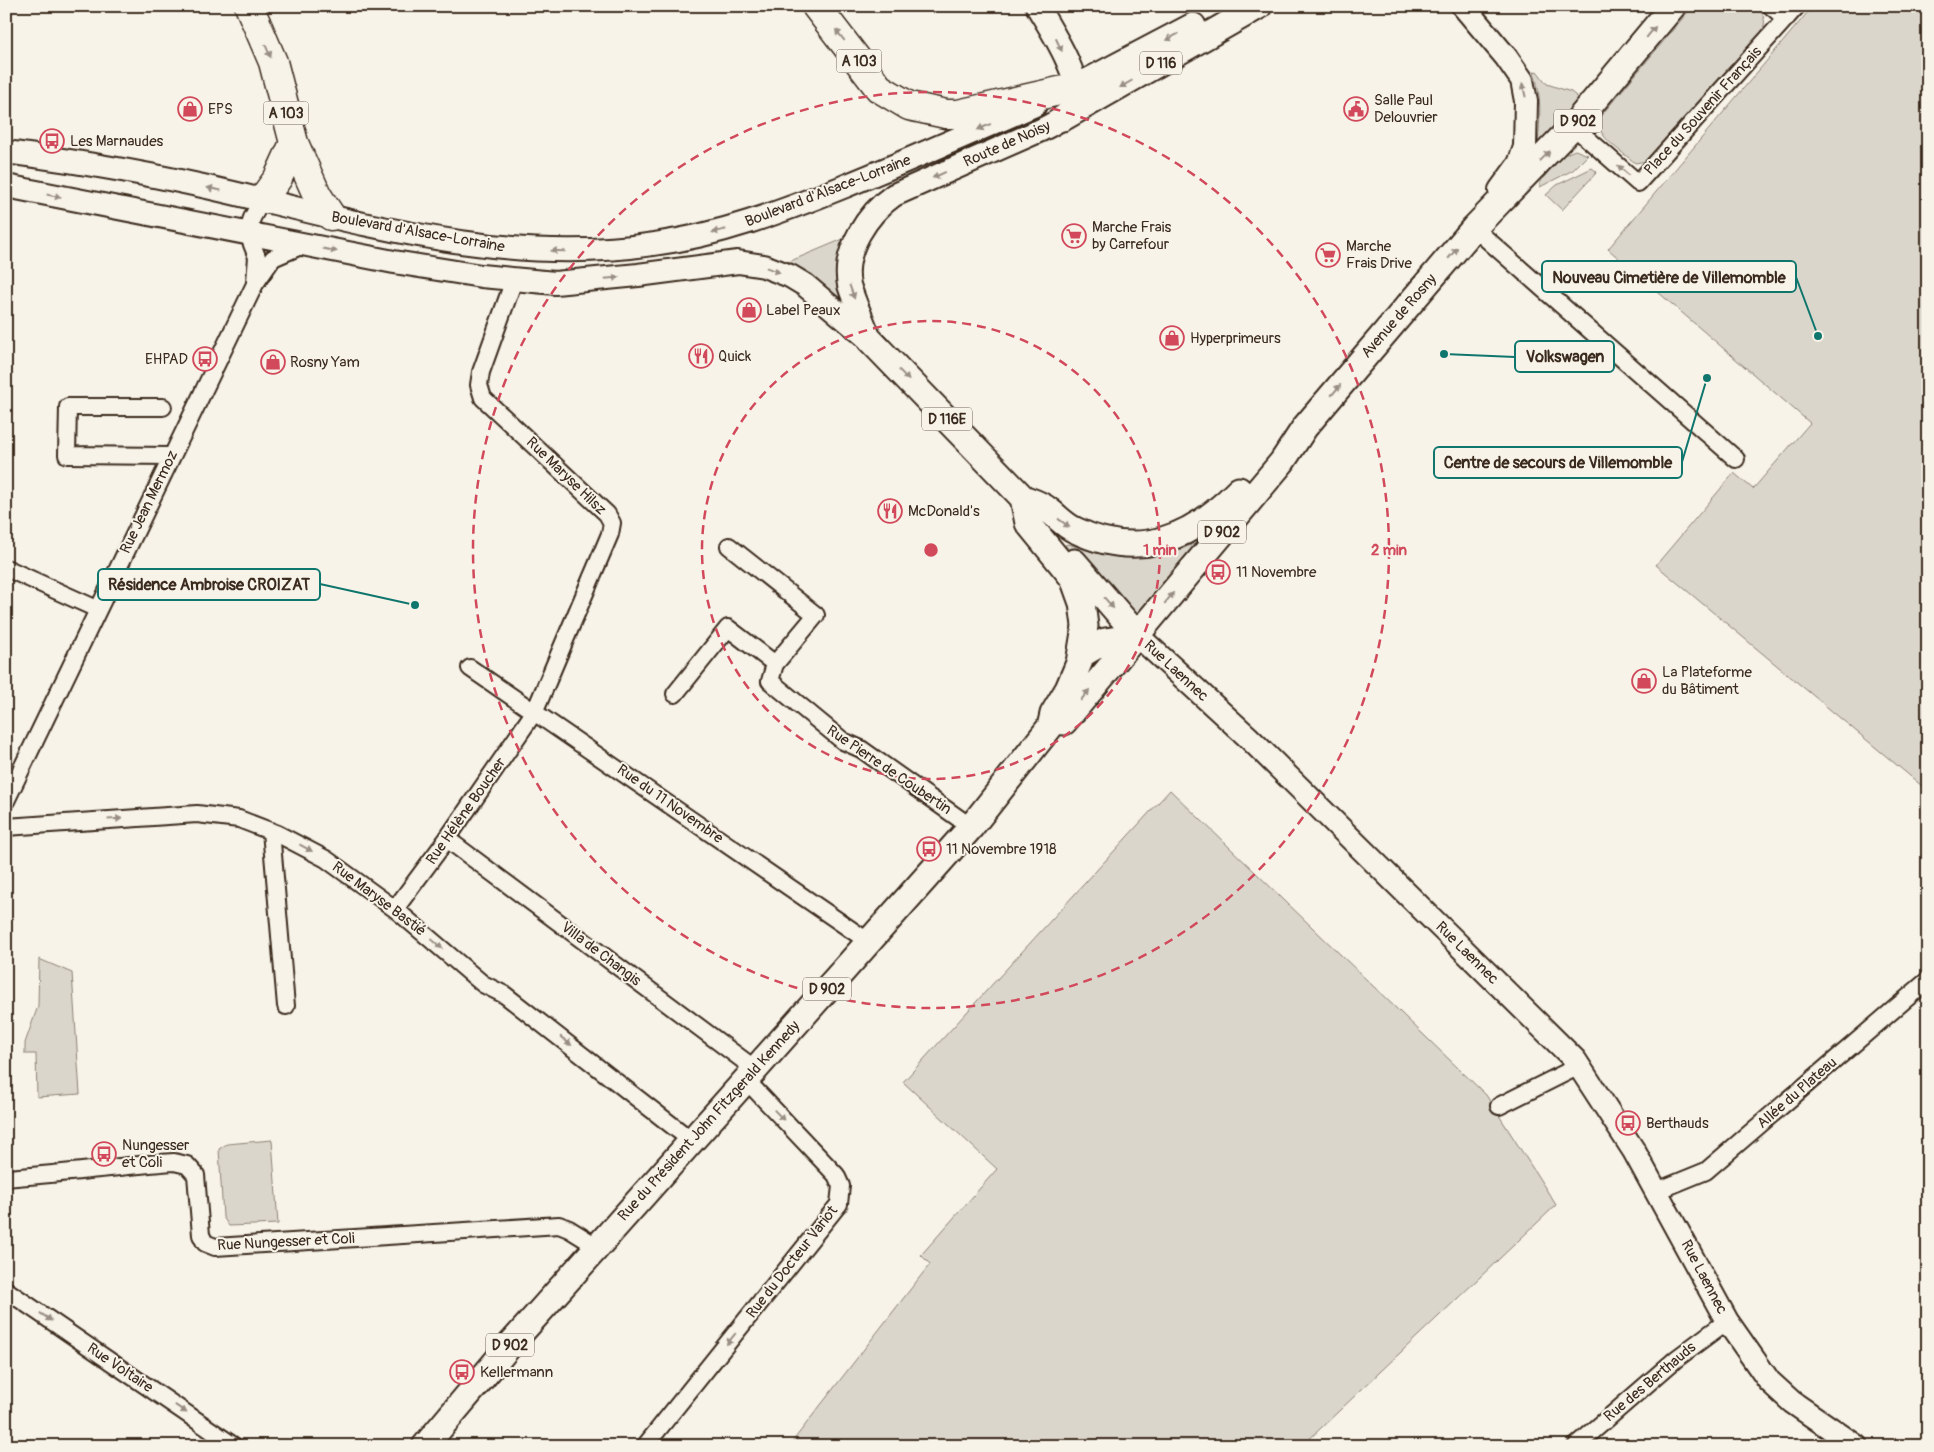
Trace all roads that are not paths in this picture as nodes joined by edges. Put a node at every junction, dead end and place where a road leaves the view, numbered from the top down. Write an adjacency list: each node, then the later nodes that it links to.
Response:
1 (249, 6): 14 (highway, A 103, one-way to 14)
2 (816, 6): 11 (highway, A 103, one-way to 2)
3 (1036, 6): 11 (main road, one-way to 11)
4 (1231, 6): 11 (main road, D 116, one-way to 11)
5 (1259, 6): 12 (main road, Route de Noisy / D 116, one-way to 12)
6 (1464, 6): 19 (main road, one-way to 6)
7 (1673, 6): 13 (main road, Avenue de Rosny / D 902, one-way to 7)
8 (1771, 6): 10 (street)
9 (1797, 6): 10 (street, Place du Souvenir Français)
10 (1786, 19): 13 (street, Place du Souvenir Français, one-way to 13)
11 (1077, 87): 12 (main road); 18 (main road, Boulevard d'Alsace-Lorraine / D 116, one-way to 18)
12 (1063, 118): 25 (main road, Route de Noisy / D 116, one-way to 25)
13 (1573, 126): 19 (main road, Avenue de Rosny / D 902, one-way to 13)
14 (294, 143): 17 (highway); 18 (highway, A 103)
15 (6, 152): 17 (main road, Boulevard d'Alsace-Lorraine / D 116, one-way to 15)
16 (6, 186): 20 (main road, Boulevard d'Alsace-Lorraine, one-way to 20)
17 (262, 200): 18 (main road, Boulevard d'Alsace-Lorraine / D 116); 20 (street)
18 (330, 216): 22 (main road)
19 (1474, 228): 27 (main road, Avenue de Rosny / D 902, one-way to 19); 29 (street)
20 (248, 234): 21 (main road, Boulevard d'Alsace-Lorraine); 24 (street, Rue Jean Mermoz)
21 (303, 245): 22 (main road, Boulevard d'Alsace-Lorraine, one-way to 22); 24 (street, Rue Jean Mermoz)
22 (394, 262): 23 (main road, Boulevard d'Alsace-Lorraine)
23 (514, 280): 25 (main road, Boulevard d'Alsace-Lorraine, one-way to 25); 39 (street, Rue Maryse Hilsz)
24 (255, 284): 28 (street, Rue Jean Mermoz)
25 (870, 340): 30 (main road, Rue Laennec / D 116E, one-way to 30)
26 (163, 407): 28 (street)
27 (1305, 427): 30 (main road, Rue Laennec / D 116E, one-way to 27); 34 (main road, Avenue de Rosny / D 902, one-way to 27)
28 (171, 456): 33 (street, Rue Jean Mermoz)
29 (1736, 459)
30 (1023, 498): 34 (main road, Rue Laennec / D 116E, one-way to 34); 35 (main road)
31 (728, 546): 36 (street)
32 (6, 568): 33 (street)
33 (97, 609): 41 (street, Rue Jean Mermoz)
34 (1138, 636): 35 (main road); 40 (main road, D 902, one-way to 34); 50 (main road, Rue Laennec)
35 (1081, 655): 40 (main road, D 902)
36 (775, 664): 38 (street); 43 (street, Rue Pierre de Coubertin)
37 (470, 668): 39 (street, Rue du 11 Novembre)
38 (675, 694)
39 (535, 711): 45 (street, Rue Hélène Boucher); 47 (street, Rue du 11 Novembre)
40 (1050, 727): 43 (main road, Rue du Président John Fitzgerald Kennedy / D 902)
41 (7, 800)
42 (6, 827): 44 (street, Rue Maryse Bastié, one-way to 44)
43 (971, 827): 47 (main road, Rue du Président John Fitzgerald Kennedy / D 902)
44 (271, 831): 46 (street, Rue Maryse Bastié, one-way to 46); 49 (street)
45 (447, 839): 46 (street, Rue Hélène Boucher); 51 (street, Villa de Changis)
46 (395, 909): 53 (street, Rue Maryse Bastié, one-way to 53)
47 (869, 942): 51 (main road, Rue du Président John Fitzgerald Kennedy / D 902)
48 (1928, 980): 55 (street, Allée du Plateau)
49 (286, 1006)
50 (1579, 1066): 52 (street); 55 (main road, Rue Laennec)
51 (750, 1075): 53 (main road, Rue du Président John Fitzgerald Kennedy / D 902); 61 (street, Rue du Docteur Variot, one-way to 61)
52 (1499, 1106)
53 (692, 1141): 56 (main road, Rue du Président John Fitzgerald Kennedy / D 902)
54 (6, 1178): 56 (street, Rue Nungesser et Coli)
55 (1657, 1191): 58 (main road, Rue Laennec)
56 (598, 1247): 60 (main road, Rue du Président John Fitzgerald Kennedy / D 902)
57 (6, 1290): 59 (street, Rue Voltaire, one-way to 59)
58 (1727, 1320): 62 (street, Rue des Berthauds); 63 (main road, Rue Laennec)
59 (234, 1446)
60 (425, 1446)
61 (646, 1446)
62 (1576, 1446)
63 (1856, 1446)

